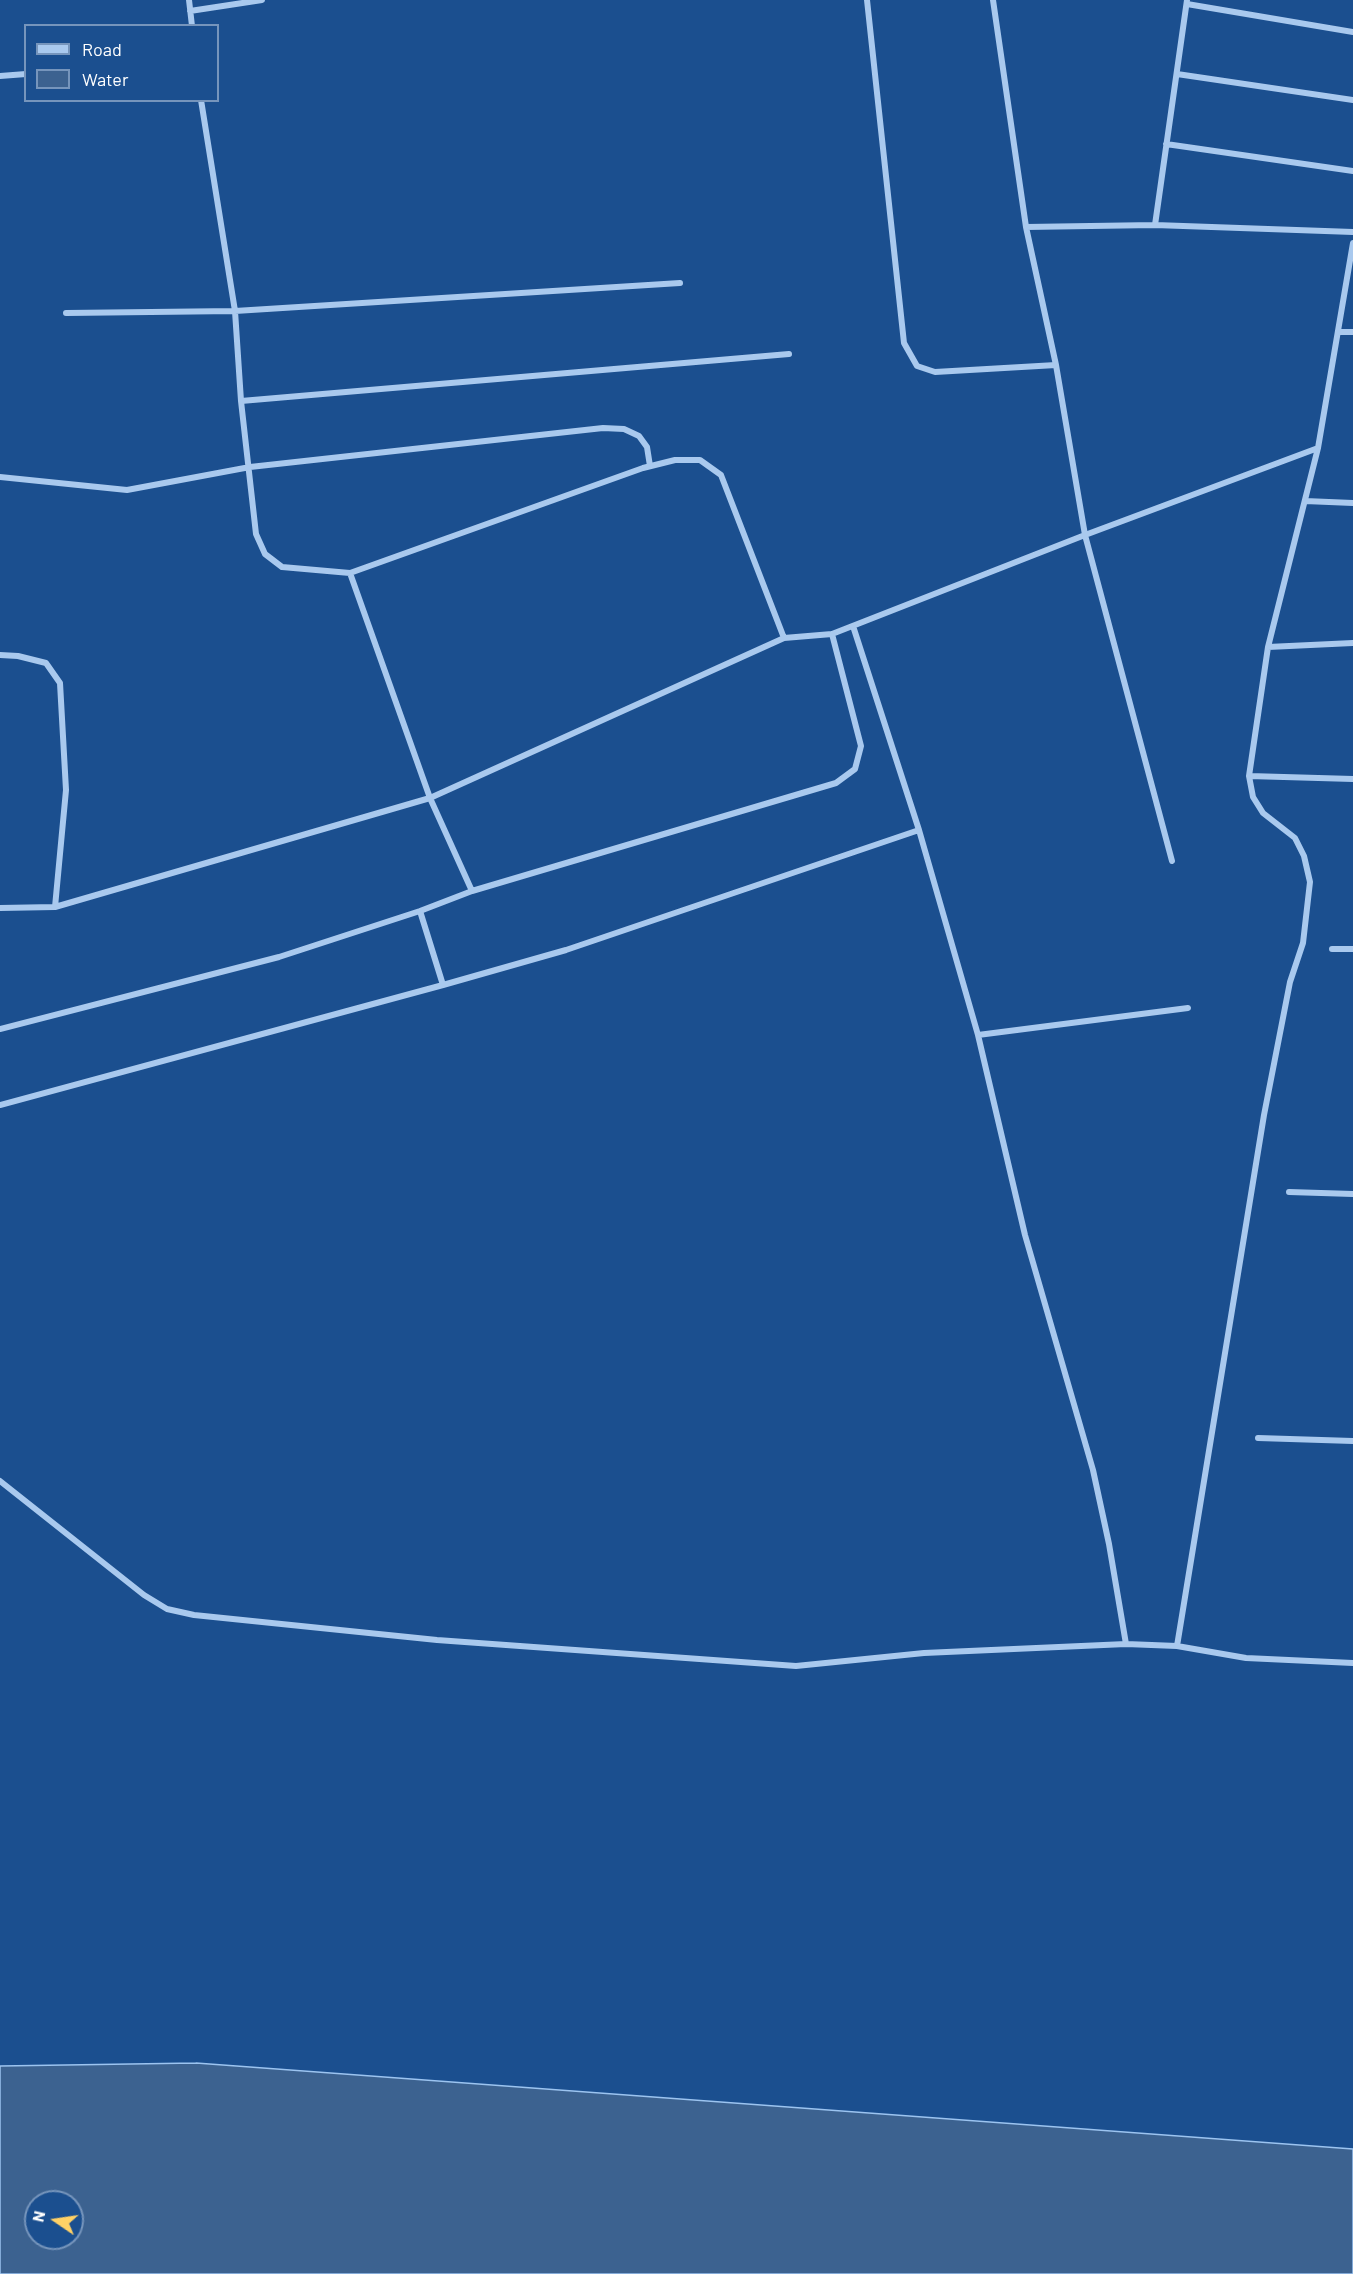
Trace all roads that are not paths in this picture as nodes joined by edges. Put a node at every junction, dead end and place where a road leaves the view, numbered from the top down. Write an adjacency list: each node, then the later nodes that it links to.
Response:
1 (189, 0): 6 (street)
2 (262, 0): 6 (street)
3 (867, 0): 26 (street)
4 (993, 0): 17 (street)
5 (1187, 2): 8 (street); 10 (street)
6 (190, 11): 7 (street)
7 (192, 24)
8 (1353, 32)
9 (24, 74): 11 (street)
10 (1176, 74): 12 (street); 14 (street)
11 (0, 76)
12 (1353, 100)
13 (201, 102): 21 (street)
14 (1166, 144): 15 (street); 16 (street)
15 (1353, 171)
16 (1155, 225): 17 (street); 18 (street)
17 (1026, 227): 26 (street)
18 (1353, 232)
19 (1353, 243): 23 (street)
20 (681, 284): 21 (street)
21 (235, 311): 22 (street); 27 (street)
22 (66, 313)
23 (1338, 332): 24 (street); 28 (street)
24 (1353, 332)
25 (789, 354): 27 (street)
26 (1056, 365): 34 (street)
27 (241, 401): 30 (street)
28 (1318, 448): 32 (street); 34 (street)
29 (650, 466): 30 (street); 35 (street); 38 (street)
30 (250, 467): 31 (street); 35 (street)
31 (0, 477)
32 (1305, 501): 33 (street); 40 (street)
33 (1353, 503)
34 (1085, 535): 36 (street); 46 (street)
35 (350, 573): 44 (street)
36 (853, 626): 37 (street); 45 (street)
37 (832, 634): 38 (street); 47 (street)
38 (784, 638): 44 (street)
39 (1353, 644): 40 (street)
40 (1268, 647): 42 (street)
41 (0, 655): 48 (street)
42 (1250, 776): 43 (street); 64 (street)
43 (1353, 779)
44 (430, 798): 47 (street); 48 (street)
45 (919, 830): 53 (street); 56 (street)
46 (1172, 861)
47 (472, 891): 50 (street)
48 (55, 907): 49 (street)
49 (0, 908)
50 (420, 911): 53 (street); 55 (street)
51 (1353, 949): 52 (street)
52 (1332, 950)
53 (443, 985): 57 (street)
54 (1188, 1008): 56 (street)
55 (0, 1029)
56 (978, 1035): 63 (street)
57 (0, 1105)
58 (1289, 1192): 59 (street)
59 (1353, 1194)
60 (1257, 1438): 61 (street)
61 (1353, 1441)
62 (0, 1481): 63 (street)
63 (1126, 1644): 64 (street)
64 (1177, 1646): 65 (street)
65 (1353, 1663)

